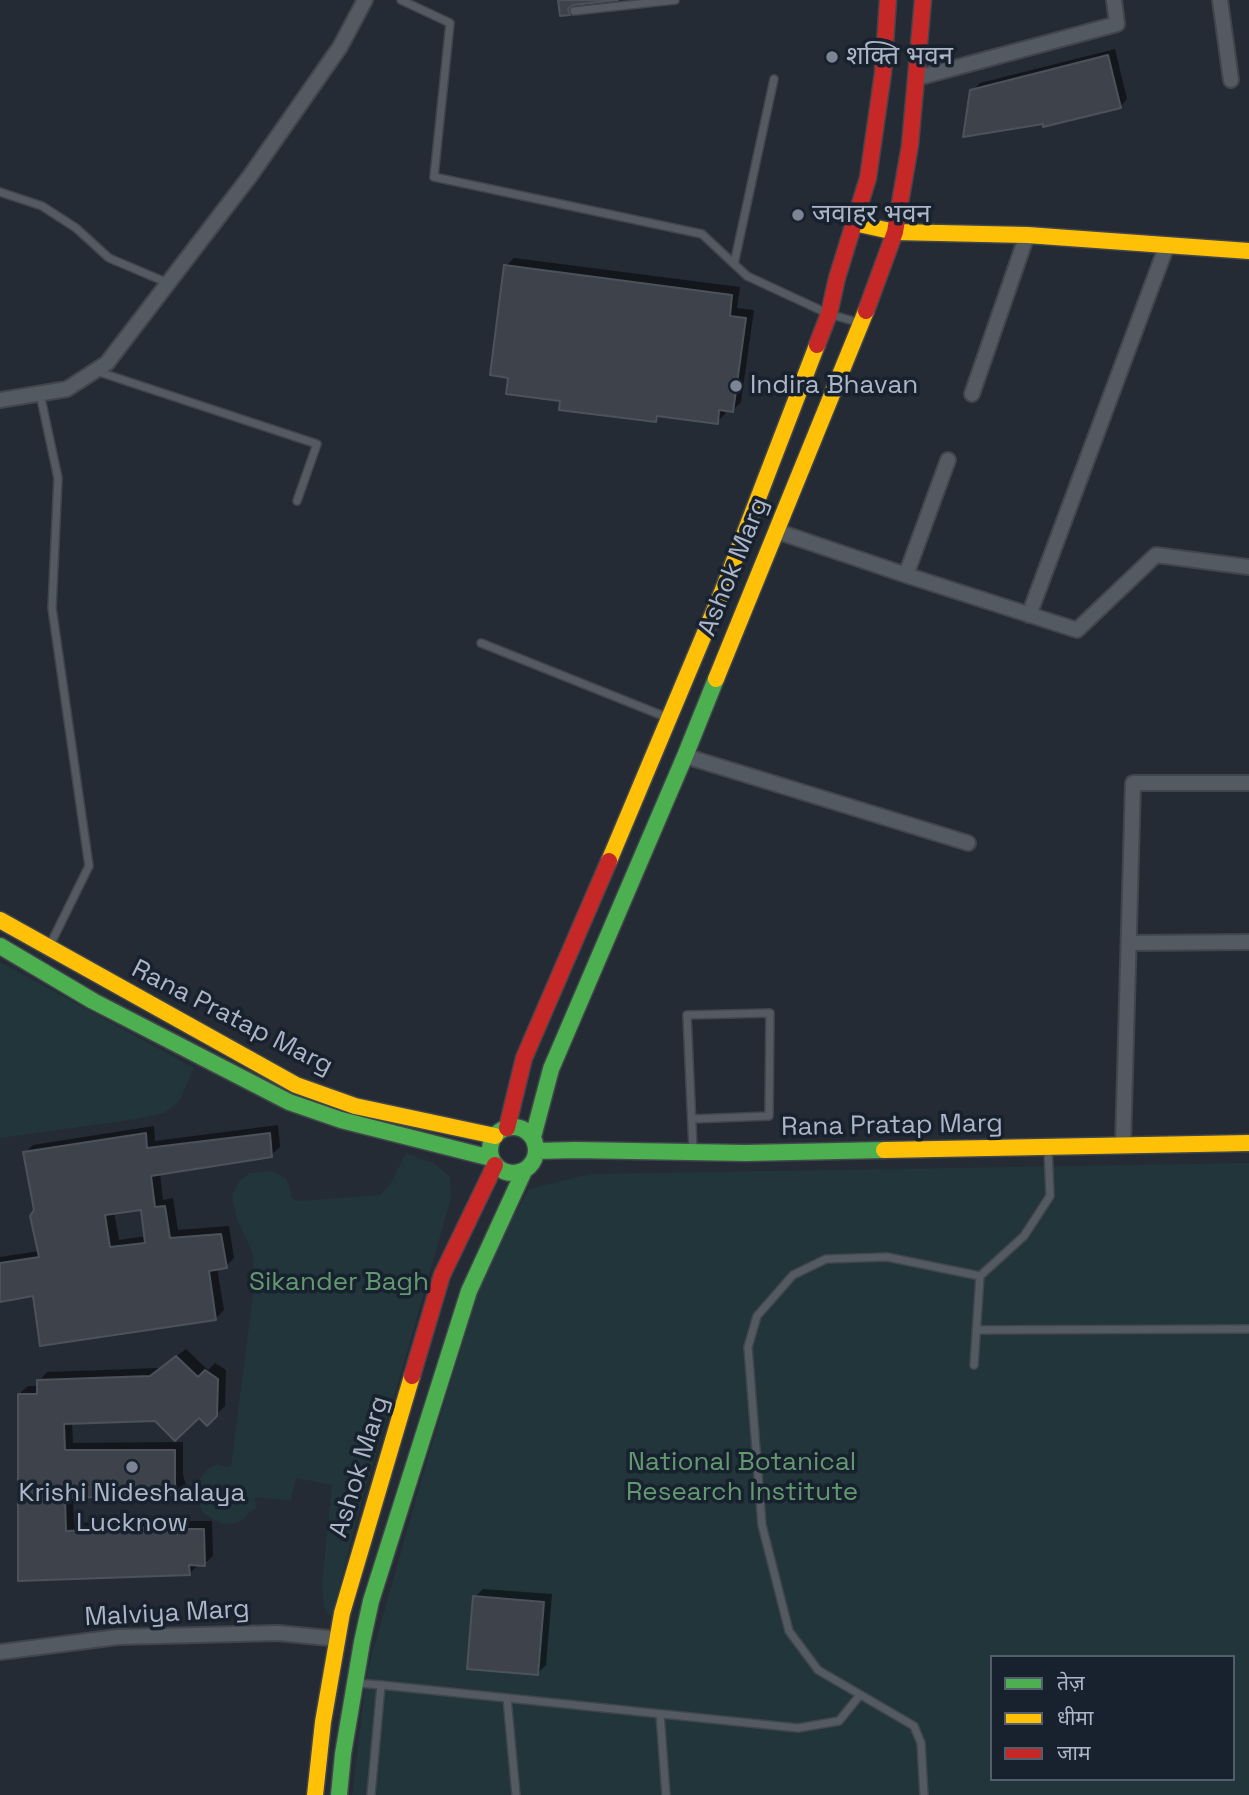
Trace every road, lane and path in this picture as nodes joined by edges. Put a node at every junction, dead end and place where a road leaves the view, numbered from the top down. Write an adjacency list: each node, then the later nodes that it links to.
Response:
1 (365, 0): 19 (street)
2 (401, 0): 18 (lane)
3 (675, 0): 8 (lane)
4 (888, 0): 13 (main road, Ashok Marg)
5 (923, 0): 9 (main road, Ashok Marg)
6 (1114, 0): 9 (street)
7 (1220, 0): 11 (street)
8 (574, 11)
9 (917, 78): 14 (main road, Ashok Marg)
10 (774, 79): 18 (lane)
11 (1231, 80)
12 (0, 192): 19 (lane)
13 (854, 223): 14 (main road); 20 (main road, Ashok Marg)
14 (895, 232): 15 (main road); 21 (main road, Ashok Marg)
15 (1027, 235): 16 (main road); 24 (street)
16 (1167, 245): 17 (main road); 31 (street)
17 (1249, 251)
18 (734, 264): 20 (lane)
19 (168, 283): 22 (street)
20 (828, 314): 21 (lane); 33 (main road, Ashok Marg)
21 (861, 324): 28 (main road, Ashok Marg)
22 (95, 371): 23 (street); 27 (lane)
23 (40, 394): 25 (street); 41 (lane)
24 (972, 394)
25 (0, 400)
26 (948, 460): 30 (street)
27 (297, 501)
28 (776, 531): 30 (street); 34 (main road, Ashok Marg)
29 (1249, 568): 31 (street)
30 (906, 575): 31 (street)
31 (1029, 615)
32 (481, 643): 33 (lane)
33 (670, 718): 43 (main road, Ashok Marg)
34 (685, 755): 36 (street); 45 (main road, Ashok Marg)
35 (1249, 783): 38 (street)
36 (968, 843)
37 (0, 920): 41 (main road, Rana Pratap Marg)
38 (1129, 943): 39 (street); 46 (street)
39 (1249, 943)
40 (0, 946): 49 (main road, Rana Pratap Marg)
41 (48, 947): 43 (main road, Rana Pratap Marg)
42 (692, 1119): 42 (lane); 48 (lane)
43 (501, 1132): 45 (main road); 49 (main road)
44 (1249, 1143): 46 (main road, Rana Pratap Marg)
45 (535, 1144): 48 (main road, Rana Pratap Marg); 50 (main road)
46 (1123, 1146): 47 (main road, Rana Pratap Marg)
47 (1048, 1147): 48 (main road, Rana Pratap Marg); 51 (lane)
48 (694, 1153)
49 (493, 1162): 50 (main road); 55 (main road, Ashok Marg)
50 (524, 1171): 57 (main road, Ashok Marg)
51 (980, 1276): 53 (lane); 59 (lane)
52 (1249, 1328): 53 (lane)
53 (976, 1330): 54 (lane)
54 (974, 1365)
55 (338, 1639): 56 (street, Malviya Marg); 62 (main road, Ashok Marg)
56 (0, 1652)
57 (355, 1682): 58 (lane); 63 (main road, Ashok Marg)
58 (381, 1685): 60 (lane); 64 (lane)
59 (860, 1695): 61 (lane); 67 (lane)
60 (508, 1698): 61 (lane); 65 (lane)
61 (660, 1714): 66 (lane)
62 (316, 1795)
63 (339, 1795)
64 (371, 1795)
65 (516, 1795)
66 (666, 1795)
67 (924, 1795)

